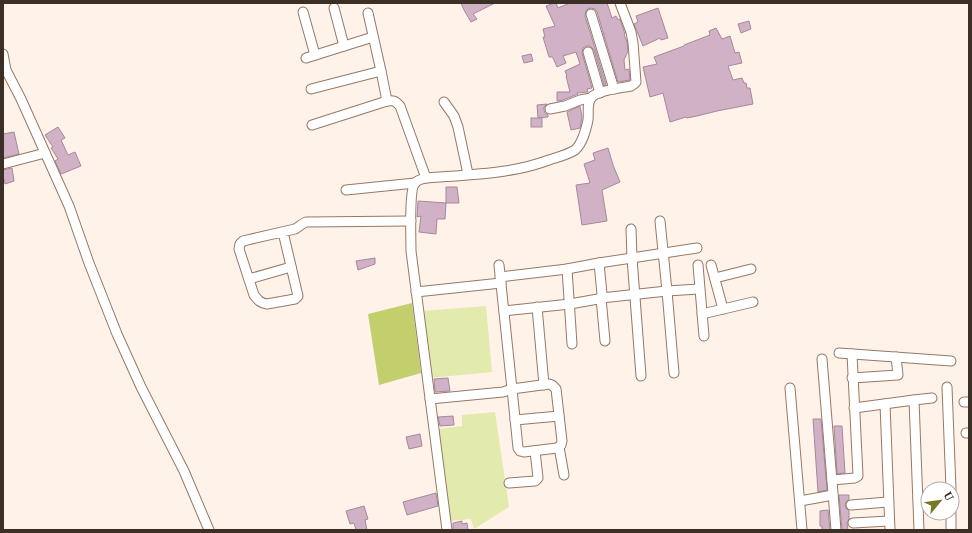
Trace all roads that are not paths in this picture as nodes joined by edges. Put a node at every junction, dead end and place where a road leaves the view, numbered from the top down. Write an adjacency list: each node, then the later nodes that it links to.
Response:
1 (620, 3): 13 (street)
2 (334, 8): 7 (street)
3 (303, 12): 7 (street)
4 (368, 13): 6 (street)
5 (591, 14): 13 (street)
6 (373, 37): 7 (street); 11 (street)
7 (344, 46)
8 (588, 52): 14 (street)
9 (3, 54): 10 (street)
10 (5, 71): 20 (street)
11 (381, 71): 12 (street); 16 (street)
12 (311, 89)
13 (614, 89): 14 (street)
14 (600, 93): 15 (street)
15 (591, 98): 18 (street); 22 (street)
16 (387, 101): 19 (street); 23 (street)
17 (444, 102): 22 (street)
18 (550, 109)
19 (312, 125)
20 (45, 153): 21 (street); 88 (street)
21 (3, 164)
22 (468, 174): 23 (street)
23 (426, 178): 24 (street)
24 (414, 183): 25 (street); 26 (street)
25 (346, 190)
26 (411, 220): 29 (street); 45 (street)
27 (660, 221): 31 (street)
28 (631, 229): 32 (street)
29 (283, 232): 37 (street); 40 (street)
30 (697, 248): 31 (street)
31 (663, 254): 32 (street); 44 (street)
32 (632, 258): 33 (street); 46 (street)
33 (599, 263): 38 (street); 47 (street)
34 (499, 265): 42 (street)
35 (698, 265): 43 (street)
36 (711, 265): 41 (street)
37 (291, 267): 40 (street); 40 (street)
38 (567, 269): 42 (street); 49 (street)
39 (751, 269): 41 (street)
40 (249, 278)
41 (715, 278): 51 (street)
42 (501, 280): 45 (street); 52 (street)
43 (699, 288): 44 (street); 53 (street)
44 (666, 291): 46 (street); 62 (street)
45 (416, 292): 70 (street)
46 (635, 294): 47 (street); 63 (street)
47 (601, 298): 49 (street); 55 (street)
48 (753, 302): 51 (street)
49 (570, 304): 50 (street); 56 (street)
50 (536, 307): 52 (street); 65 (street)
51 (723, 309): 53 (street)
52 (504, 311): 68 (street)
53 (702, 314): 54 (street)
54 (704, 336)
55 (605, 342)
56 (572, 344)
57 (839, 353): 58 (street)
58 (852, 354): 59 (street); 64 (street)
59 (896, 357): 61 (street); 64 (street)
60 (822, 359): 79 (street)
61 (951, 361)
62 (674, 373)
63 (641, 376)
64 (852, 378): 73 (street)
65 (544, 385): 68 (street); 74 (street)
66 (947, 387): 80 (street)
67 (790, 388): 83 (street)
68 (512, 390): 70 (street); 75 (street)
69 (932, 398): 71 (street)
70 (430, 399): 89 (street)
71 (914, 400): 72 (street); 92 (street)
72 (885, 404): 73 (street); 84 (street)
73 (854, 408): 79 (street)
74 (559, 416): 75 (street); 76 (street)
75 (515, 420): 77 (street)
76 (559, 447): 77 (street); 78 (street)
77 (535, 450): 81 (street)
78 (564, 475)
79 (832, 480): 82 (street)
80 (951, 481)
81 (509, 483)
82 (833, 495): 83 (street); 91 (street)
83 (800, 501): 90 (street)
84 (888, 502): 85 (street); 87 (street)
85 (851, 505)
86 (853, 523): 87 (street)
87 (889, 526)
88 (209, 530)
89 (446, 530)
90 (802, 530)
91 (836, 530)
92 (919, 530)

